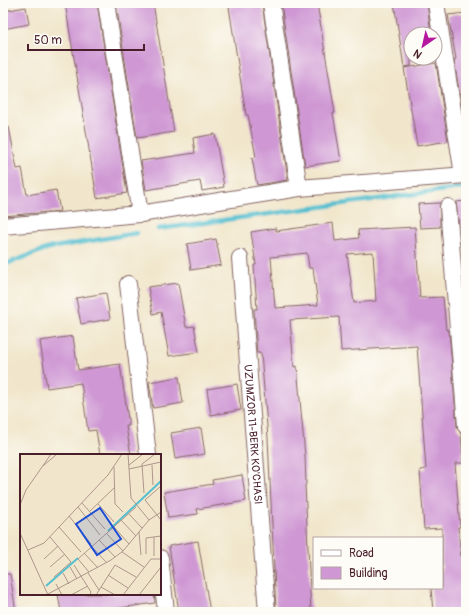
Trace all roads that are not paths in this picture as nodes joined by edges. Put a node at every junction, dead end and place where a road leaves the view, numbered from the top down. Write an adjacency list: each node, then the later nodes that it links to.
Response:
1 (106, 3): 7 (street)
2 (271, 3): 5 (street)
3 (436, 3): 4 (street)
4 (465, 175): 5 (street)
5 (299, 188): 7 (street)
6 (448, 207): 11 (street)
7 (140, 214): 8 (street)
8 (3, 226)
9 (240, 258): 15 (street, UZUMZOR 11-BERK KO'CHASI)
10 (128, 284): 12 (street)
11 (466, 426)
12 (148, 454)
13 (161, 567): 14 (street)
14 (166, 612)
15 (267, 612)

